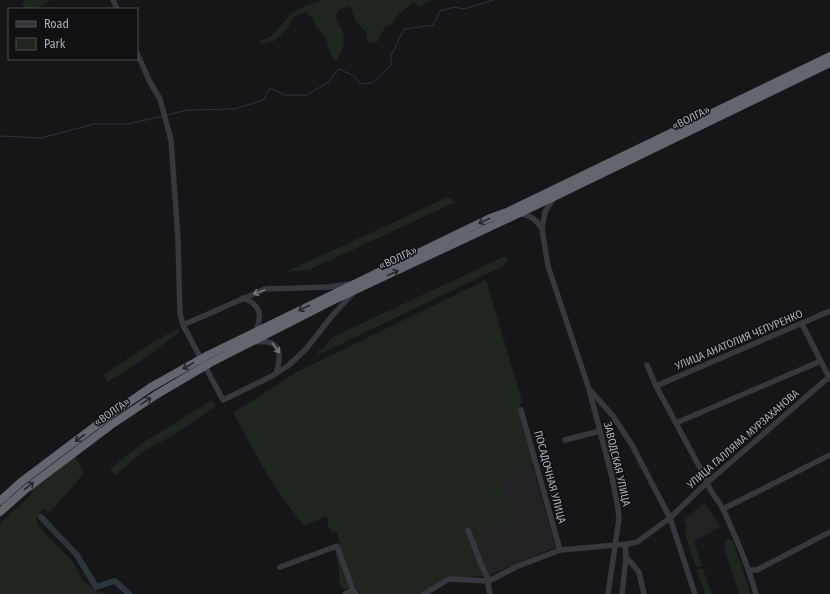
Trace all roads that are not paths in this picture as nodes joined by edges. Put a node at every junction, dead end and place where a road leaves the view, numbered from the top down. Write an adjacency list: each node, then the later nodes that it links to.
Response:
1 (138, 55): 11 (street)
2 (830, 56): 7 (highway, «ВОЛГА», one-way to 7)
3 (830, 63): 4 (highway, «ВОЛГА»)
4 (556, 196): 5 (highway, «ВОЛГА»); 6 (street)
5 (518, 213): 6 (street); 7 (highway, «ВОЛГА», one-way to 5)
6 (542, 229): 19 (street, ЗАВОДСКАЯ УЛИЦА)
7 (355, 287): 8 (street, one-way to 8); 12 (highway, «ВОЛГА», one-way to 12); 13 (highway, «ВОЛГА»); 16 (street)
8 (243, 298): 11 (street); 12 (street)
9 (830, 311): 10 (street, УЛИЦА АНАТОЛИЯ ЧЕПУРЕНКО)
10 (802, 324): 14 (street); 18 (street, УЛИЦА АНАТОЛИЯ ЧЕПУРЕНКО)
11 (183, 325): 16 (street)
12 (255, 332): 26 (highway, «ВОЛГА», one-way to 26)
13 (253, 342): 16 (street, one-way to 16); 28 (highway, «ВОЛГА», one-way to 13)
14 (821, 361): 17 (street); 21 (street)
15 (647, 365): 18 (street)
16 (276, 373)
17 (830, 377): 25 (street, УЛИЦА ГАЛЛЯМА МУРЗАХАНОВА)
18 (656, 386): 21 (street)
19 (589, 389): 22 (street, ЗАВОДСКАЯ УЛИЦА); 29 (street)
20 (521, 410): 34 (street, ПОСАДОЧНАЯ УЛИЦА)
21 (676, 423): 25 (street)
22 (600, 431): 23 (street); 33 (street, ЗАВОДСКАЯ УЛИЦА)
23 (565, 440)
24 (830, 455): 27 (street)
25 (707, 483): 27 (street); 29 (street, УЛИЦА ГАЛЛЯМА МУРЗАХАНОВА)
26 (0, 501)
27 (723, 509): 37 (street)
28 (0, 512)
29 (670, 518): 32 (street, УЛИЦА ГАЛЛЯМА МУРЗАХАНОВА); 46 (street)
30 (468, 530): 38 (street)
31 (830, 532): 37 (street)
32 (625, 544): 33 (street, УЛИЦА ГАЛЛЯМА МУРЗАХАНОВА); 35 (street)
33 (615, 545): 34 (street, УЛИЦА ГАЛЛЯМА МУРЗАХАНОВА); 43 (street, ЗАВОДСКАЯ УЛИЦА)
34 (560, 550): 38 (street, УЛИЦА ГАЛЛЯМА МУРЗАХАНОВА)
35 (626, 557): 44 (street); 45 (street)
36 (280, 567): 39 (street)
37 (749, 570): 47 (street)
38 (489, 581): 41 (street); 42 (street)
39 (354, 592): 40 (street)
40 (345, 594)
41 (424, 594)
42 (490, 594)
43 (608, 594)
44 (622, 594)
45 (644, 594)
46 (695, 594)
47 (756, 594)

